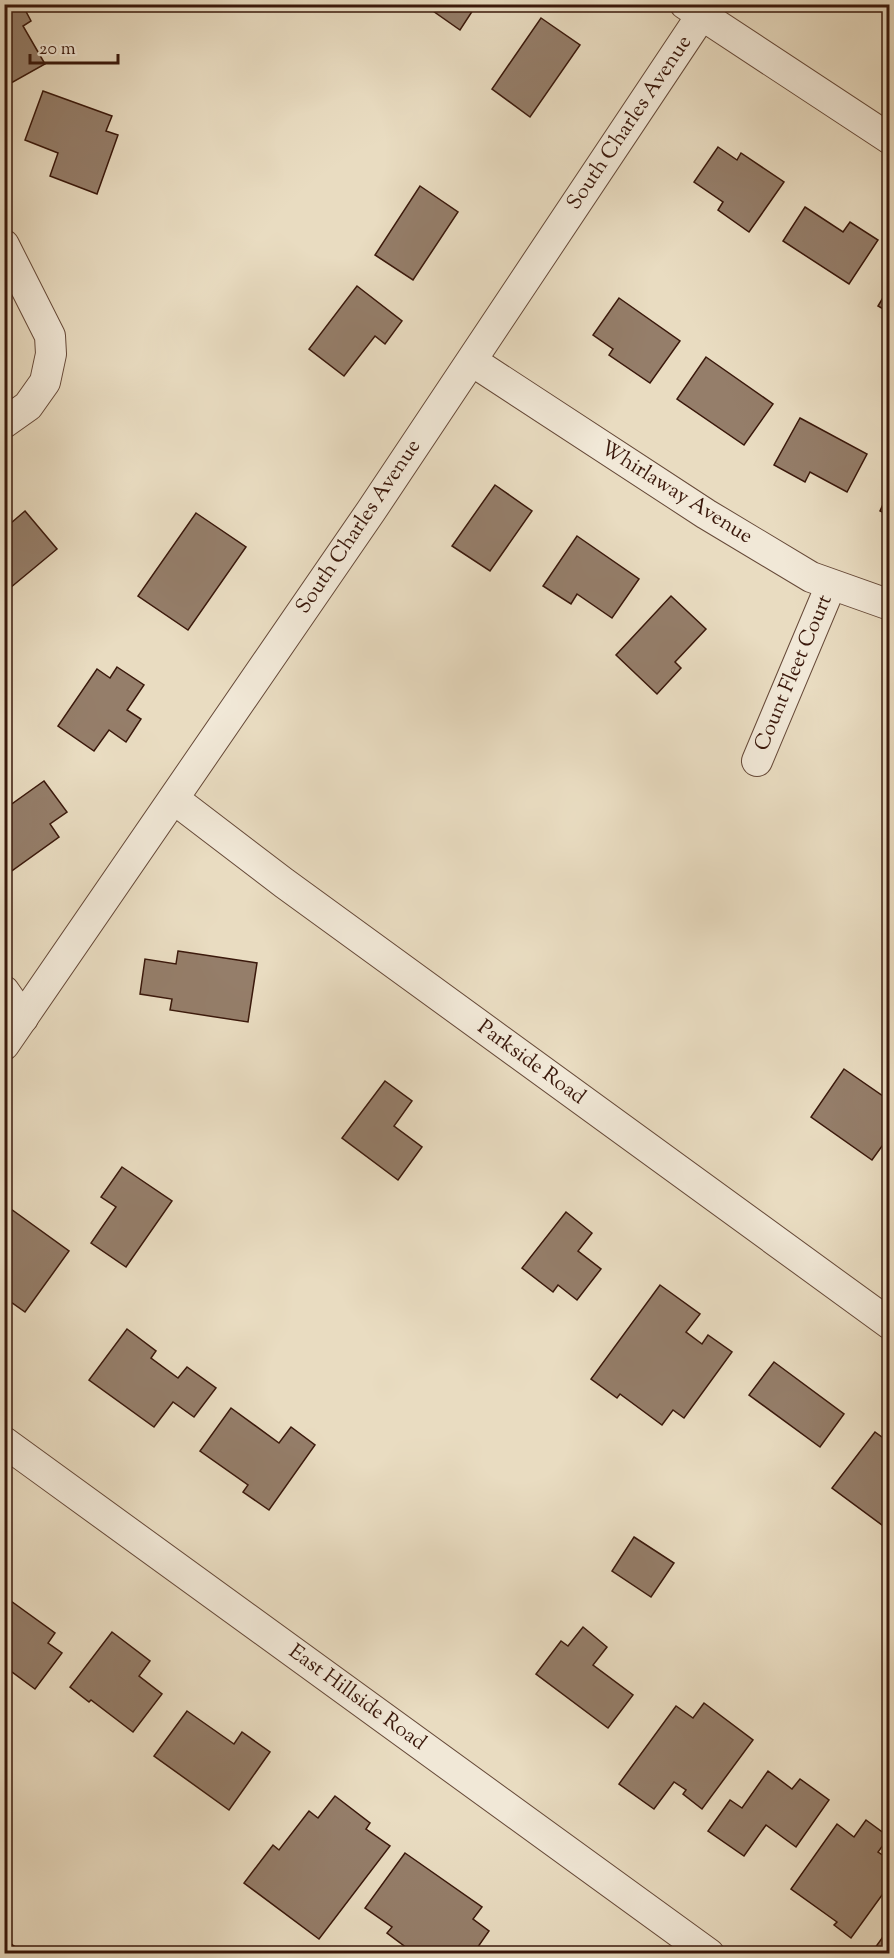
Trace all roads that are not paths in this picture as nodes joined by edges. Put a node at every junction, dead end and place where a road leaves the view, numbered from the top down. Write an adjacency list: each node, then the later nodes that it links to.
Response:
1 (698, 8): 2 (street); 4 (street, South Charles Avenue)
2 (890, 139)
3 (4, 244): 5 (street)
4 (472, 361): 6 (street, Whirlaway Avenue); 9 (street, South Charles Avenue)
5 (4, 423)
6 (831, 585): 7 (street, Whirlaway Avenue); 8 (street, Count Fleet Court)
7 (890, 605)
8 (757, 761)
9 (174, 800): 11 (street, South Charles Avenue); 13 (street, Parkside Road)
10 (4, 991): 11 (street)
11 (23, 1018): 12 (street, South Charles Avenue)
12 (4, 1046)
13 (890, 1324)
14 (4, 1442): 15 (street, East Hillside Road)
15 (708, 1953)

